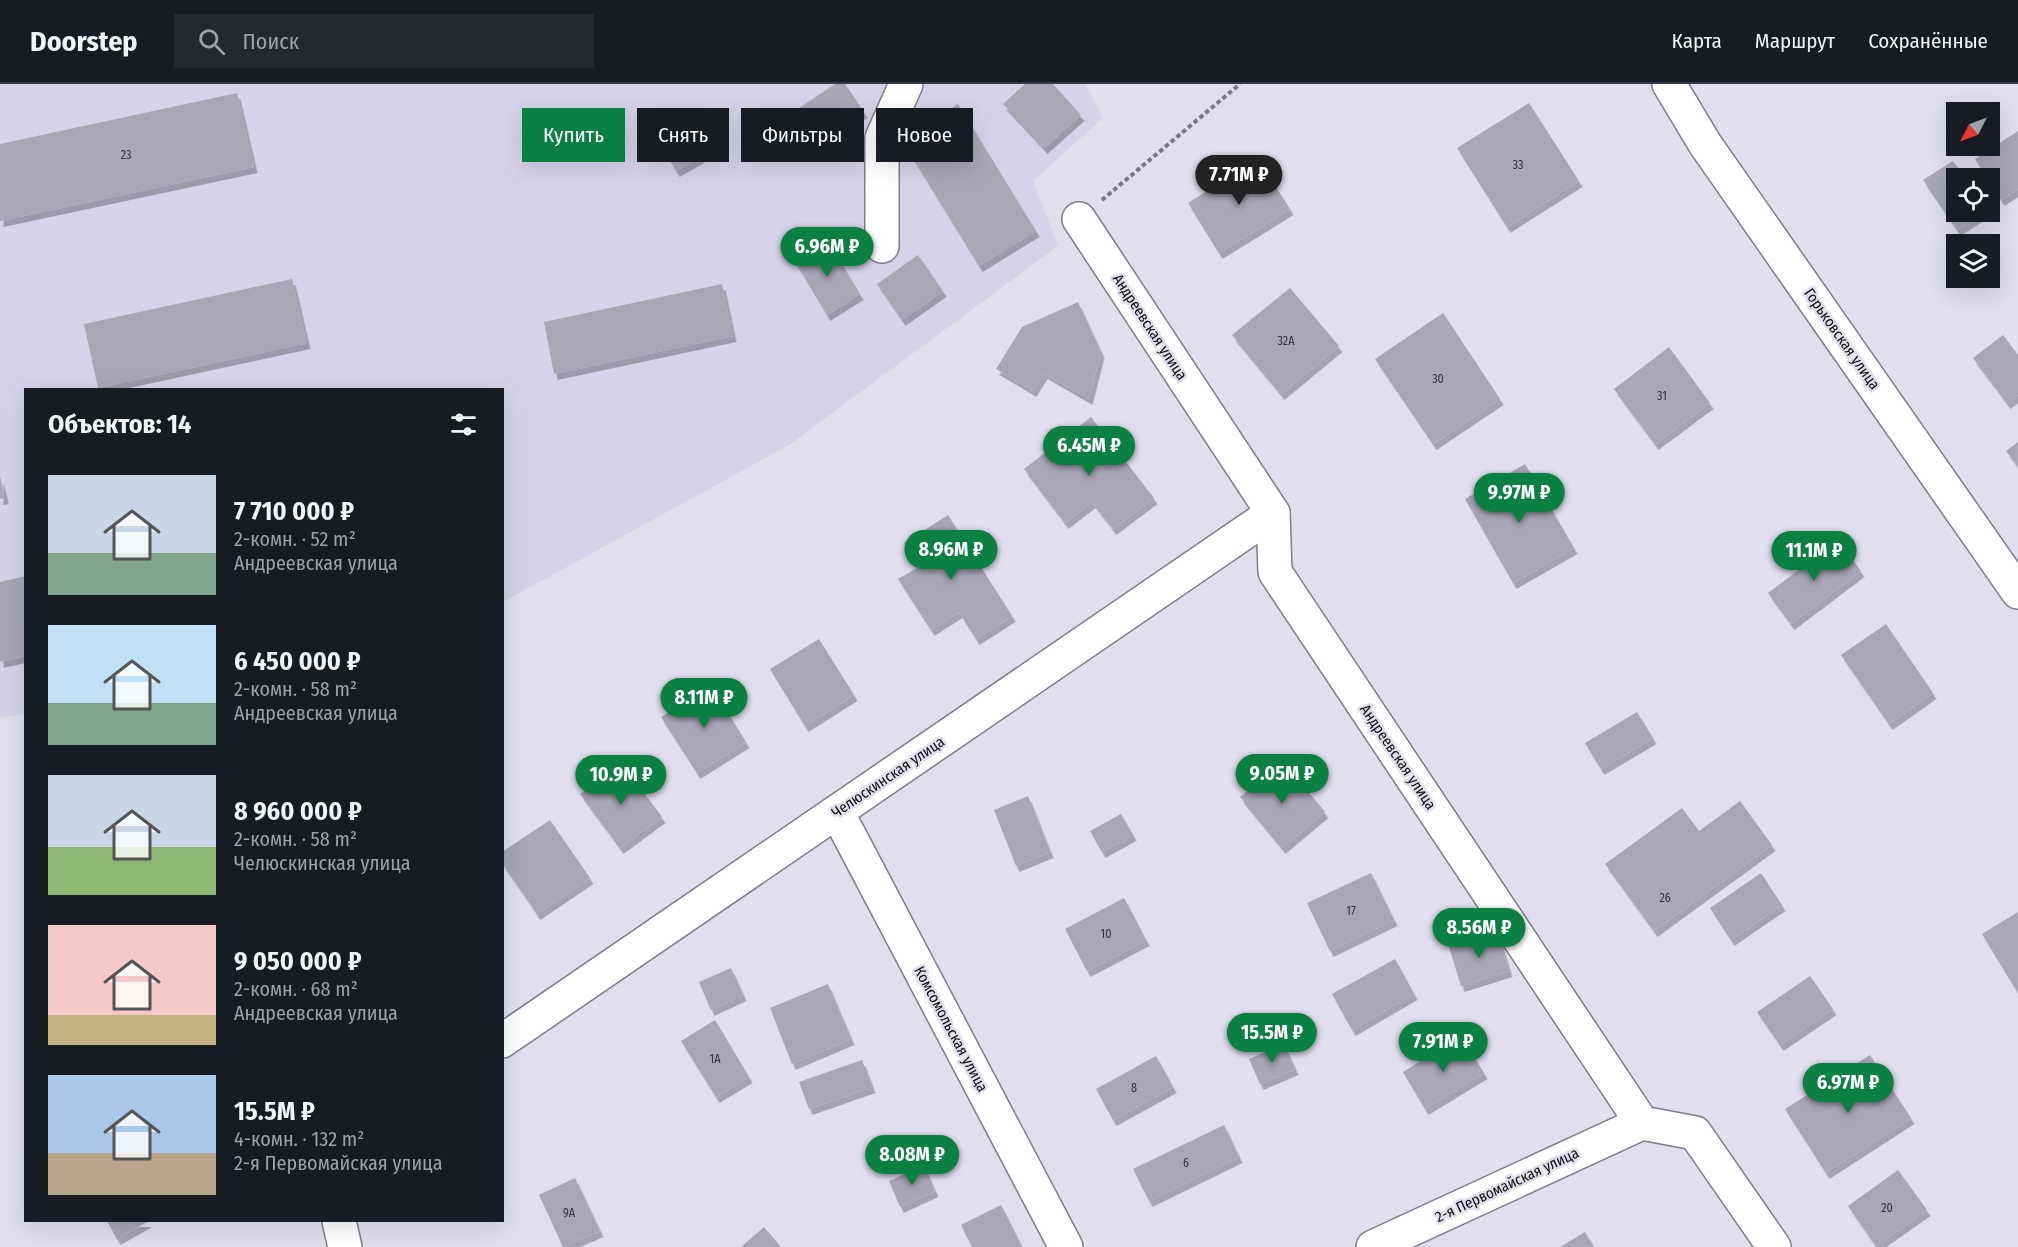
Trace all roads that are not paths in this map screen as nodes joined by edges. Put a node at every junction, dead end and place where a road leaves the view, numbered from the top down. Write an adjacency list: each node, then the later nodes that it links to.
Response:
1 (906, 84): 4 (street)
2 (1669, 84): 6 (street, Горьковская улица)
3 (1079, 219): 5 (street, Андреевская улица)
4 (882, 246)
5 (1273, 513): 7 (street, Челюскинская улица); 9 (street, Андреевская улица)
6 (2018, 592)
7 (837, 812): 8 (street, Челюскинская улица); 12 (street, Комсомольская улица)
8 (504, 1040)
9 (1642, 1123): 13 (street, 2-я Первомайская улица); 14 (street)
10 (339, 1222): 11 (street)
11 (345, 1247)
12 (1066, 1247)
13 (1373, 1247)
14 (1774, 1247)

